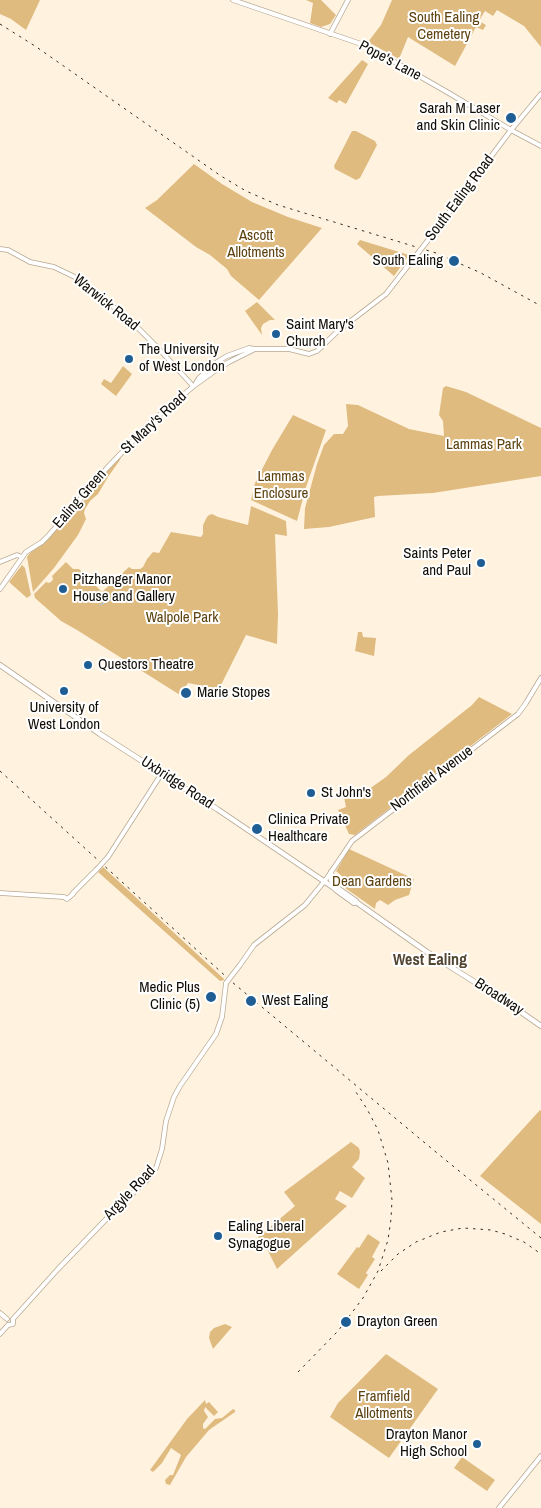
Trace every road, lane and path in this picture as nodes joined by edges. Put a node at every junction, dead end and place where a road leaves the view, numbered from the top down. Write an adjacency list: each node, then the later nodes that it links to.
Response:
1 (233, 0): 3 (main road, Pope's Lane)
2 (348, 0): 3 (main road)
3 (330, 34): 5 (main road, Pope's Lane)
4 (541, 94): 5 (main road, South Ealing Road)
5 (510, 130): 6 (main road, Pope's Lane); 8 (main road, South Ealing Road, bridge)
6 (541, 146)
7 (0, 249): 9 (main road, Warwick Road)
8 (307, 354): 9 (main road, St Mary's Road)
9 (194, 386): 10 (main road, St Mary's Road)
10 (113, 462): 11 (main road, Ealing Green)
11 (22, 558): 12 (main road); 13 (main road)
12 (0, 562)
13 (0, 589)
14 (0, 665): 16 (main road, Uxbridge Road)
15 (541, 678): 17 (main road, Northfield Avenue)
16 (162, 773): 18 (main road, Uxbridge Road); 20 (main road, bridge)
17 (331, 872): 18 (main road, Northfield Avenue); 19 (main road)
18 (325, 882): 19 (main road, Broadway); 21 (main road, Northfield Avenue, bridge)
19 (336, 888): 22 (main road, Broadway)
20 (0, 893)
21 (226, 983): 25 (main road, Argyle Road)
22 (541, 1026)
23 (0, 1313): 24 (main road)
24 (7, 1319): 25 (main road); 26 (main road)
25 (13, 1319): 26 (main road, Argyle Road)
26 (8, 1324): 27 (main road, Argyle Road)
27 (0, 1334)
28 (541, 1456): 29 (main road)
29 (499, 1508)

